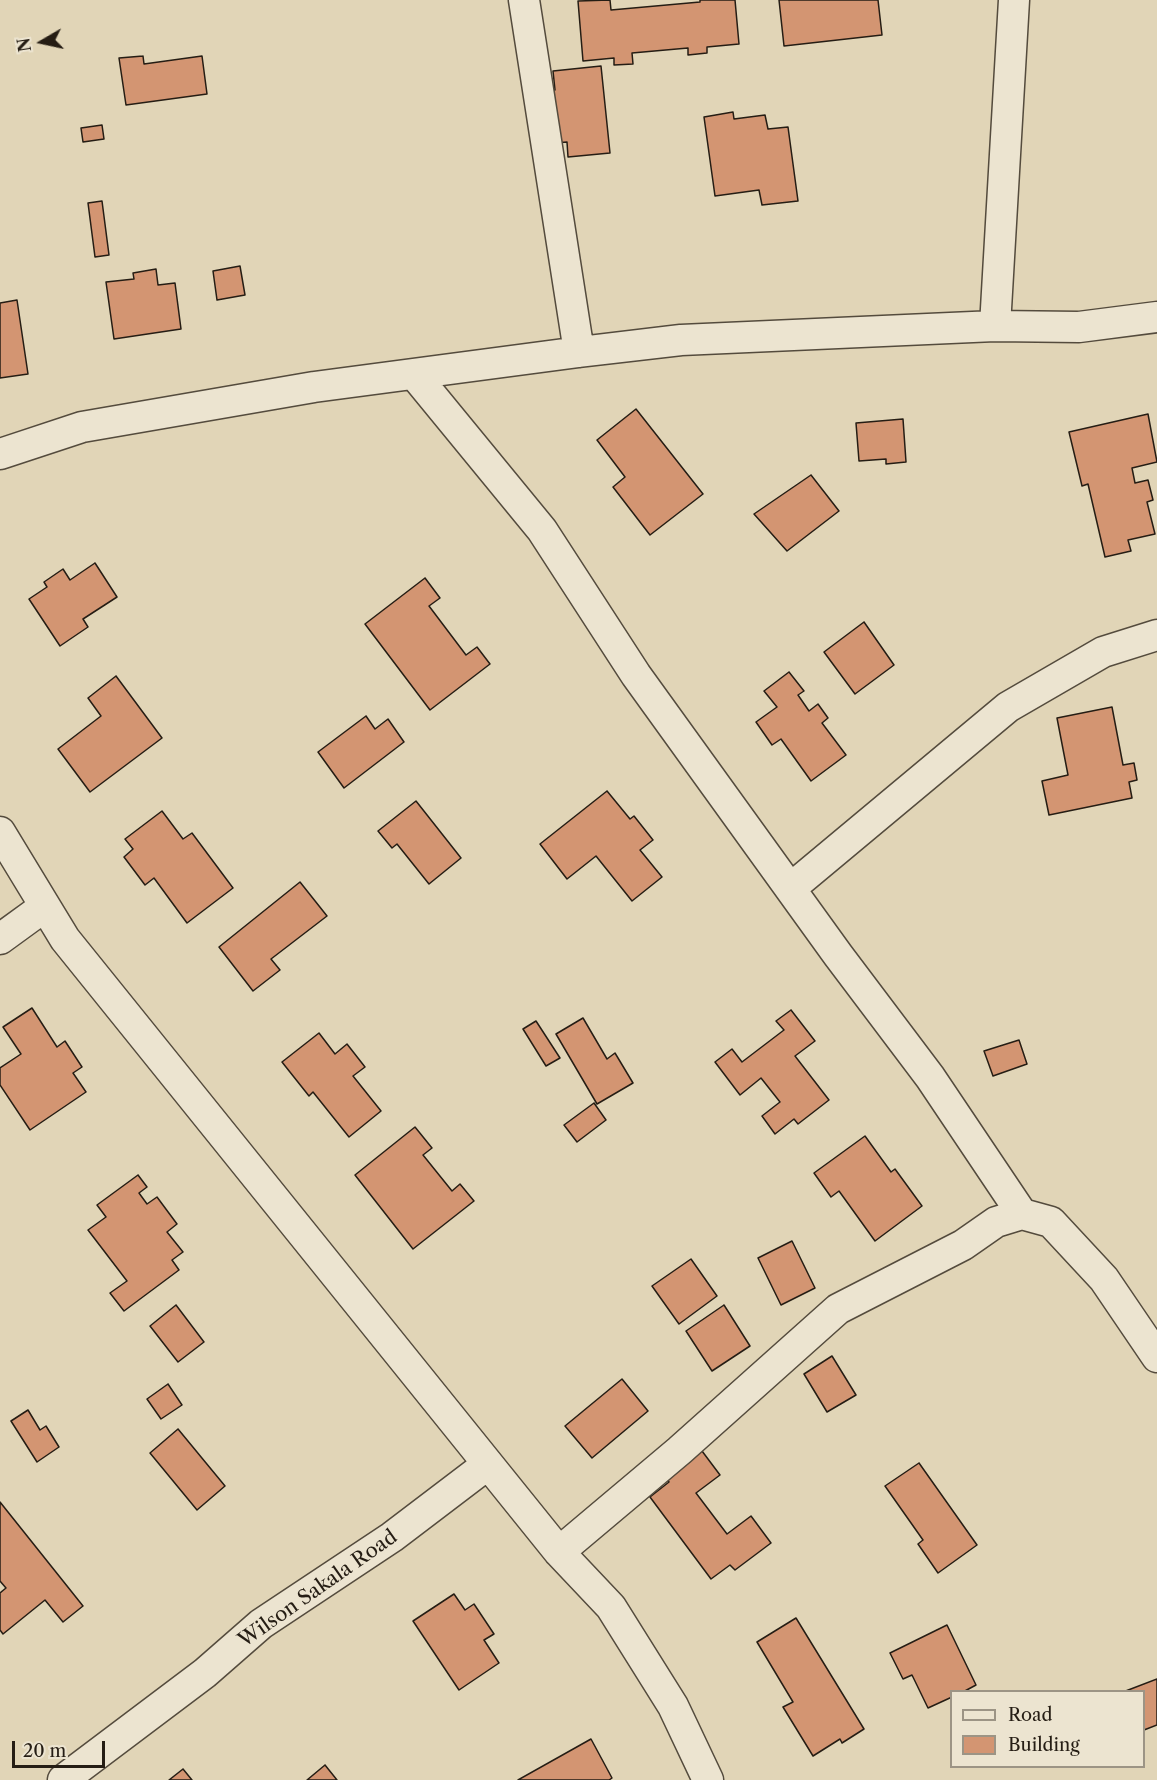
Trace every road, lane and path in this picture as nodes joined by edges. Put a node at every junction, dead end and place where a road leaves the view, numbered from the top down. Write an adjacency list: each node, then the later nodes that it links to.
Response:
1 (524, 0): 5 (street)
2 (1014, 0): 4 (street)
3 (1157, 317): 4 (street)
4 (995, 326): 5 (street)
5 (579, 352): 6 (street)
6 (414, 374): 7 (street); 10 (street)
7 (0, 454)
8 (1157, 635): 10 (street)
9 (0, 832): 11 (street)
10 (791, 888): 13 (street)
11 (44, 907): 12 (street); 15 (street)
12 (0, 939)
13 (1022, 1214): 14 (street); 16 (street)
14 (1157, 1357)
15 (488, 1464): 16 (street); 17 (street, Wilson Sakala Road)
16 (559, 1552): 18 (street)
17 (63, 1780)
18 (708, 1780)

